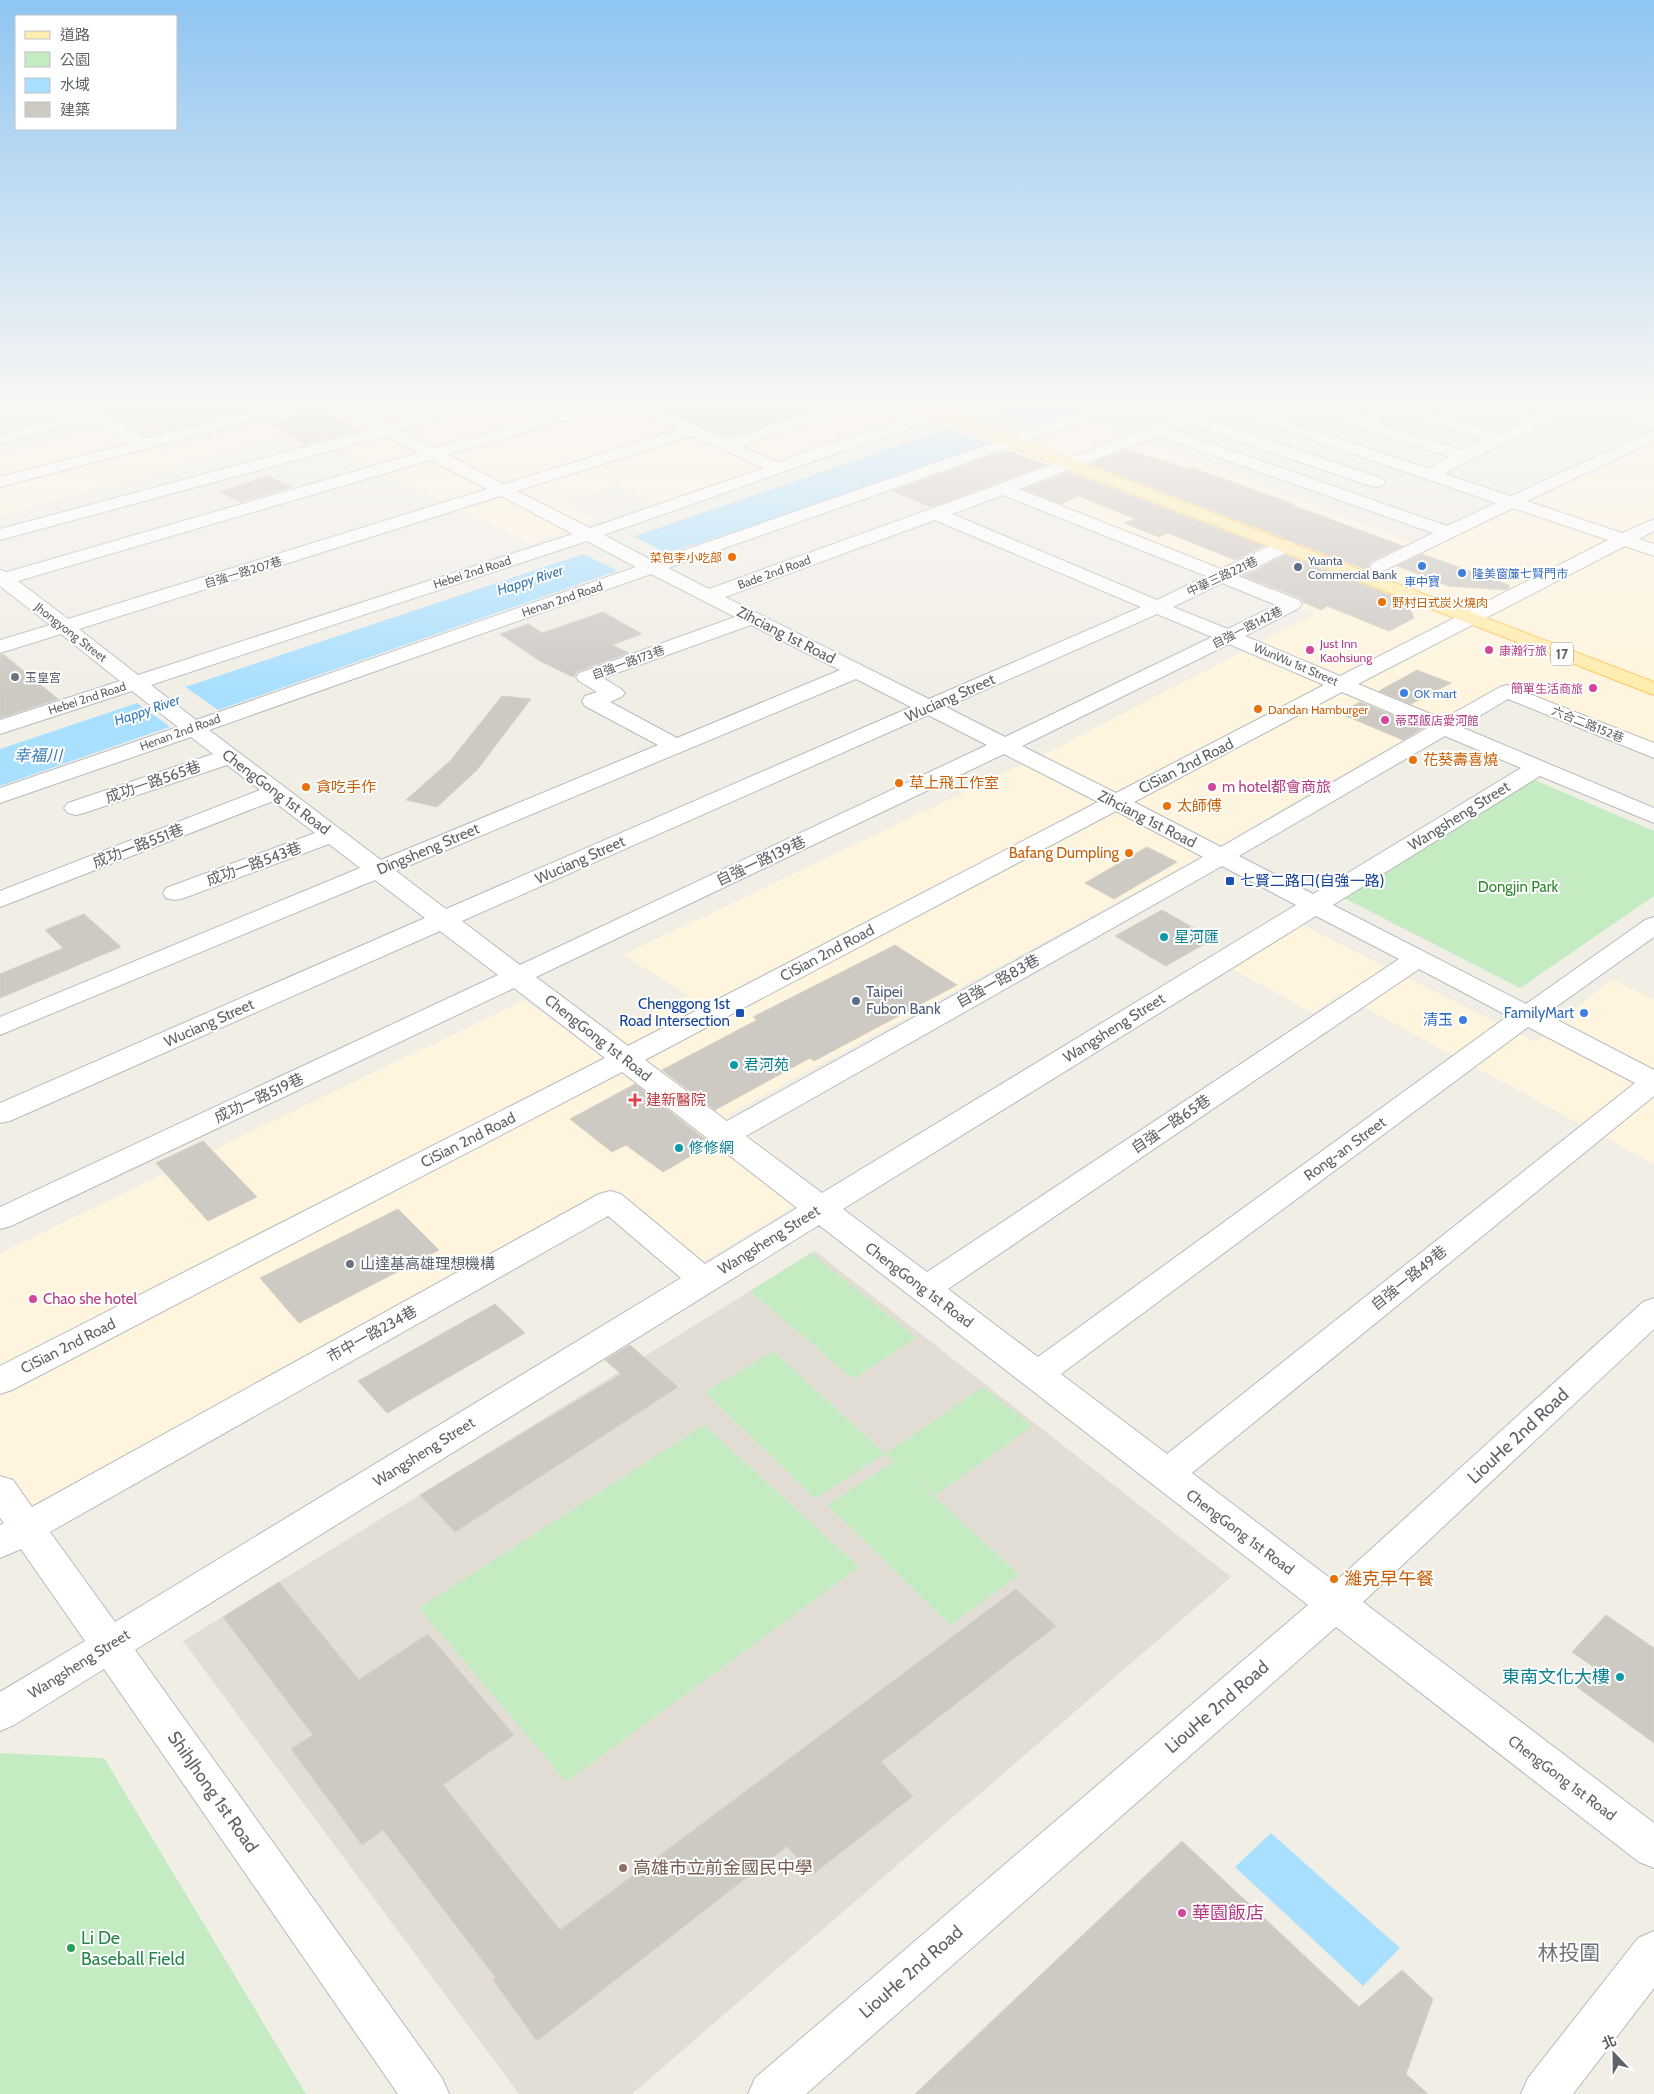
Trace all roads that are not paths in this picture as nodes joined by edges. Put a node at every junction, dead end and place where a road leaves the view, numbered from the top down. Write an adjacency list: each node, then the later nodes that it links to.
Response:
1 (130, 500): 18 (street)
2 (276, 500): 26 (street)
3 (475, 500): 32 (street, 自強一路207巷)
4 (525, 500): 19 (street)
5 (694, 500): 19 (street, Hebei 2nd Road)
6 (836, 500): 23 (street, Henan 2nd Road)
7 (976, 500): 15 (street, Bade 2nd Road)
8 (1028, 500): 25 (street, 自強一路142巷)
9 (1165, 500): 21 (main road, 17)
10 (1203, 500): 24 (main road, 17)
11 (1354, 500): 17 (street)
12 (1504, 500): 14 (street)
13 (1516, 500): 14 (street)
14 (1511, 502): 17 (street); 20 (street)
15 (937, 514): 27 (street, Bade 2nd Road); 28 (street, WunWu 1st Street)
16 (1654, 524): 20 (street, CiSian 2nd Road)
17 (1448, 532): 24 (street)
18 (0, 535)
19 (594, 536): 23 (street, Zihciang 1st Road); 37 (street, Hebei 2nd Road)
20 (1625, 540): 22 (street); 29 (street, CiSian 2nd Road)
21 (1285, 546): 25 (street, 中華三路221巷); 31 (main road, 17)
22 (1654, 550)
23 (645, 564): 27 (street, Zihciang 1st Road); 41 (street, Henan 2nd Road)
24 (1379, 567): 29 (main road, 17)
25 (1223, 576): 28 (street, 中華三路221巷); 33 (street, 自強一路142巷)
26 (1, 579): 32 (street, Jhongyong Street)
27 (708, 596): 30 (street, Zihciang 1st Road)
28 (1159, 606): 33 (street, WunWu 1st Street); 40 (street, Wuciang Street)
29 (1490, 608): 31 (street, CiSian 2nd Road); 36 (main road, 17)
30 (752, 618): 35 (street, Zihciang 1st Road); 44 (street, 自強一路173巷)
31 (1470, 618): 38 (street, CiSian 2nd Road); 39 (main road, 17)
32 (66, 627): 34 (street, 自強一路207巷); 37 (street, Jhongyong Street)
33 (1230, 636): 38 (street, WunWu 1st Street); 45 (street, 自強一路142巷)
34 (0, 647)
35 (856, 671): 40 (street, Zihciang 1st Road); 44 (street, Dingsheng Street)
36 (1654, 671)
37 (139, 684): 41 (street, Jhongyong Street); 42 (street, Hebei 2nd Road)
38 (1343, 684): 43 (street, WunWu 1st Street); 51 (street, CiSian 2nd Road)
39 (1654, 688)
40 (928, 707): 45 (street, Zihciang 1st Road); 60 (street, Wuciang Street)
41 (188, 724): 47 (street, ChengGong 1st Road); 50 (street, Henan 2nd Road)
42 (0, 727)
43 (1443, 727): 46 (street, 六合二路152巷); 48 (street, WunWu 1st Street); 55 (street, 自強一路83巷)
44 (676, 746): 56 (street, Dingsheng Street)
45 (1003, 746): 51 (street, Zihciang 1st Road); 63 (street, 自強一路139巷)
46 (1654, 751)
47 (230, 756): 49 (street, ChengGong 1st Road); 52 (street, 成功一路565巷)
48 (1539, 767): 53 (street, WunWu 1st Street); 59 (street, Wangsheng Street)
49 (276, 792): 54 (street, ChengGong 1st Road); 58 (street, 成功一路551巷)
50 (0, 796)
51 (1116, 802): 55 (street, Zihciang 1st Road); 66 (street, CiSian 2nd Road)
52 (76, 808)
53 (1654, 816)
54 (333, 836): 56 (street, ChengGong 1st Road); 57 (street, 成功一路543巷)
55 (1221, 856): 59 (street, Zihciang 1st Road); 69 (street, 自強一路83巷)
56 (378, 870): 60 (street, ChengGong 1st Road); 65 (street, Dingsheng Street)
57 (176, 893)
58 (0, 900)
59 (1314, 905): 62 (street, Zihciang 1st Road); 70 (street, Wangsheng Street)
60 (443, 920): 63 (street, ChengGong 1st Road); 68 (street, Wuciang Street)
61 (1654, 925): 64 (street, Rong-an Street)
62 (1418, 958): 64 (street, Zihciang 1st Road); 73 (street, 自強一路65巷)
63 (518, 977): 66 (street, ChengGong 1st Road); 71 (street, 成功一路519巷)
64 (1527, 1015): 67 (street, Zihciang 1st Road); 75 (street, Rong-an Street)
65 (0, 1027)
66 (625, 1059): 69 (street, ChengGong 1st Road); 76 (street, CiSian 2nd Road)
67 (1654, 1081): 77 (street, 自強一路49巷)
68 (0, 1114)
69 (723, 1136): 70 (street, ChengGong 1st Road)
70 (820, 1209): 72 (street, Wangsheng Street); 73 (street, ChengGong 1st Road)
71 (0, 1219)
72 (704, 1280): 79 (street, 市中一路234巷); 81 (street, Wangsheng Street)
73 (925, 1289): 75 (street, ChengGong 1st Road)
74 (1654, 1310): 80 (street, LiouHe 2nd Road)
75 (1037, 1375): 77 (street, ChengGong 1st Road)
76 (0, 1381)
77 (1165, 1475): 80 (street, ChengGong 1st Road)
78 (0, 1490): 79 (street, ShihJhong 1st Road)
79 (14, 1536): 81 (street, ShihJhong 1st Road)
80 (1336, 1604): 83 (street, ChengGong 1st Road); 86 (street, LiouHe 2nd Road)
81 (110, 1645): 82 (street, Wangsheng Street); 85 (street, ShihJhong 1st Road)
82 (0, 1713)
83 (1654, 1848)
84 (1654, 1953): 87 (street)
85 (426, 2094)
86 (771, 2094)
87 (1544, 2094)

